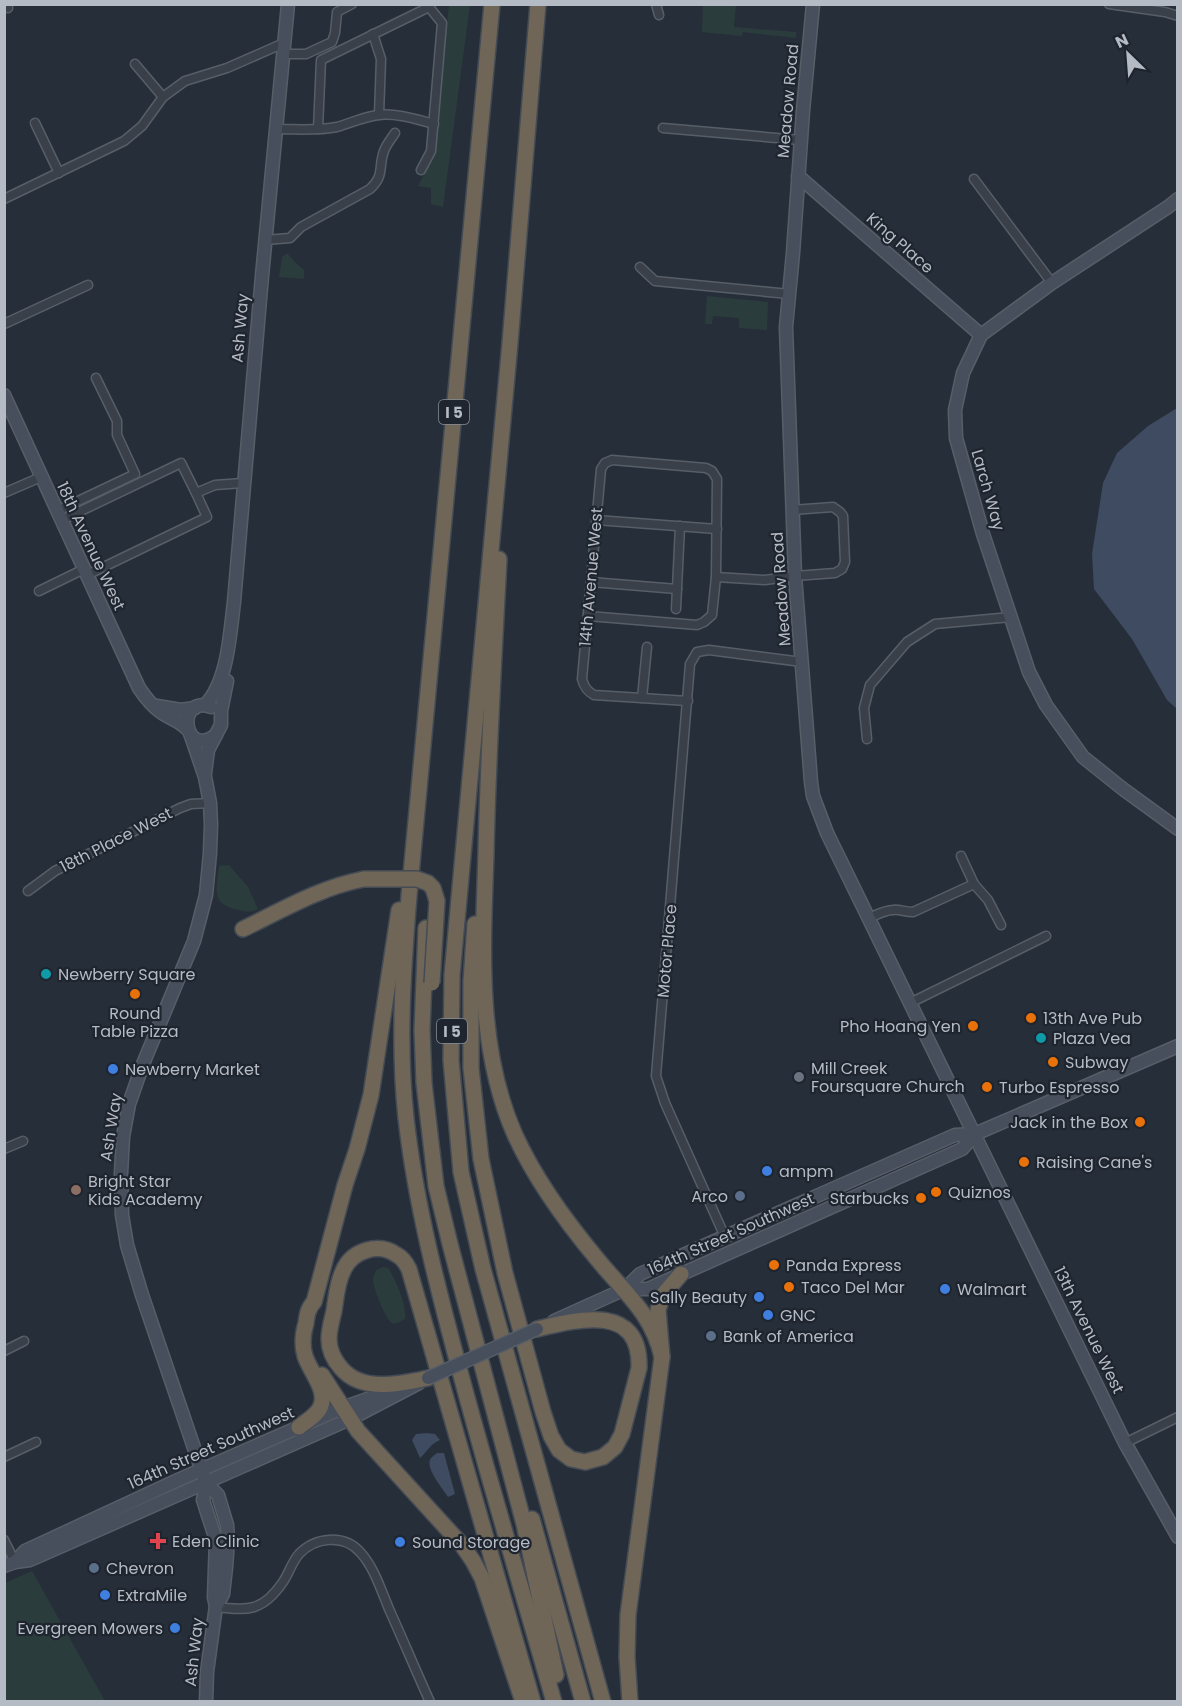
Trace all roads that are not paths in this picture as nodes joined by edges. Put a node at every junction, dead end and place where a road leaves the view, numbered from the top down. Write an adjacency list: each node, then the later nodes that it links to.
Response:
1 (288, 4): 11 (street, Ash Way)
2 (352, 4): 11 (street)
3 (492, 4): 70 (highway, I 5)
4 (538, 4): 35 (highway, I 5)
5 (656, 4): 8 (street)
6 (813, 4): 21 (street, Meadow Road)
7 (1109, 4): 9 (street)
8 (659, 15)
9 (1178, 16)
10 (373, 34): 14 (street); 16 (street); 19 (street)
11 (284, 48): 13 (street); 18 (street, Ash Way)
12 (135, 64): 13 (street)
13 (163, 97): 23 (street)
14 (379, 115): 16 (street); 19 (street)
15 (34, 123): 23 (street)
16 (434, 123): 22 (street)
17 (663, 128): 21 (street)
18 (276, 129): 19 (street); 28 (street, Ash Way)
19 (318, 129)
20 (395, 133): 28 (street)
21 (800, 140): 24 (street, Meadow Road)
22 (421, 170)
23 (59, 173): 26 (street)
24 (798, 176): 32 (street, Meadow Road); 34 (street, King Place)
25 (974, 179): 30 (street)
26 (4, 199)
27 (1178, 199): 30 (street)
28 (265, 240): 39 (street, Ash Way)
29 (640, 267): 32 (street)
30 (1052, 283): 34 (street)
31 (88, 285): 33 (street)
32 (789, 294): 42 (street, Meadow Road)
33 (4, 324)
34 (981, 334): 55 (street, Larch Way)
35 (510, 343): 68 (highway); 113 (highway, I 5)
36 (96, 378): 43 (street)
37 (4, 395): 38 (street, 18th Avenue West)
38 (41, 477): 40 (street); 43 (street, 18th Avenue West)
39 (243, 483): 41 (street); 57 (street, Ash Way)
40 (4, 493)
41 (196, 493): 43 (street); 47 (street)
42 (792, 510): 48 (street, Meadow Road); 48 (street)
43 (59, 515): 47 (street, 18th Avenue West)
44 (596, 520): 45 (street); 46 (street, 14th Avenue West); 50 (street, 14th Avenue West)
45 (680, 526): 46 (street); 51 (street)
46 (717, 529): 49 (street)
47 (85, 572): 52 (street); 61 (street, 18th Avenue West)
48 (795, 576): 49 (street); 58 (street, Meadow Road)
49 (716, 577): 54 (street)
50 (591, 582): 51 (street); 54 (street, 14th Avenue West)
51 (677, 590): 53 (street)
52 (39, 591)
53 (676, 609)
54 (588, 616): 59 (street, 14th Avenue West)
55 (1011, 617): 66 (street); 71 (street, Larch Way)
56 (647, 647): 59 (street)
57 (228, 654): 62 (street, Ash Way); 63 (street, Ash Way)
58 (802, 662): 60 (street, Motor Place); 76 (street, Meadow Road)
59 (642, 698): 60 (street)
60 (688, 701): 85 (street, Motor Place)
61 (154, 706): 62 (street); 64 (street, 18th Avenue West)
62 (200, 706): 63 (street); 64 (street)
63 (220, 719): 65 (street)
64 (188, 731): 65 (street); 67 (street, Ash Way)
65 (216, 735): 67 (street, Ash Way)
66 (867, 739)
67 (205, 777): 69 (street, Ash Way)
68 (487, 789): 87 (highway); 89 (highway)
69 (210, 803): 75 (street, 18th Place West); 100 (street, Ash Way)
70 (415, 820): 88 (highway); 110 (highway, I 5)
71 (1178, 829)
72 (961, 856): 74 (street)
73 (408, 879): 78 (highway, bridge); 111 (highway); 112 (highway, bridge)
74 (975, 884): 76 (street); 77 (street)
75 (28, 891)
76 (869, 918): 80 (street, Meadow Road)
77 (1001, 925)
78 (243, 929)
79 (1046, 936): 80 (street)
80 (910, 1003): 82 (street, Meadow Road)
81 (1178, 1046): 82 (street, 164th Street Southwest)
82 (975, 1134): 85 (street, 164th Street Southwest); 86 (street, 164th Street Southwest); 98 (street, 13th Avenue West)
83 (23, 1141): 84 (street)
84 (4, 1149)
85 (725, 1237): 87 (street, 164th Street Southwest)
86 (681, 1274): 87 (street, 164th Street Southwest); 92 (highway)
87 (625, 1289): 89 (street, 164th Street Southwest); 92 (highway)
88 (314, 1302): 94 (highway); 96 (highway)
89 (537, 1329): 93 (street, 164th Street Southwest, bridge)
90 (24, 1341): 91 (street)
91 (4, 1351)
92 (662, 1357): 114 (highway)
93 (428, 1378): 94 (street, 164th Street Southwest); 109 (highway)
94 (346, 1413): 96 (street, 164th Street Southwest); 101 (street, 164th Street Southwest); 108 (highway)
95 (1178, 1417): 98 (street)
96 (299, 1427): 100 (street, 164th Street Southwest)
97 (36, 1442): 99 (street)
98 (1125, 1443): 102 (street, 13th Avenue West)
99 (4, 1456)
100 (202, 1469): 101 (street, Ash Way); 104 (street, 164th Street Southwest)
101 (206, 1483): 104 (street, 164th Street Southwest); 105 (street, Ash Way)
102 (1178, 1537)
103 (4, 1540): 104 (street)
104 (10, 1564)
105 (216, 1607): 106 (street, Ash Way); 107 (street)
106 (206, 1701)
107 (430, 1701)
108 (523, 1701)
109 (532, 1701)
110 (554, 1701)
111 (561, 1701)
112 (583, 1701)
113 (603, 1701)
114 (630, 1701)

